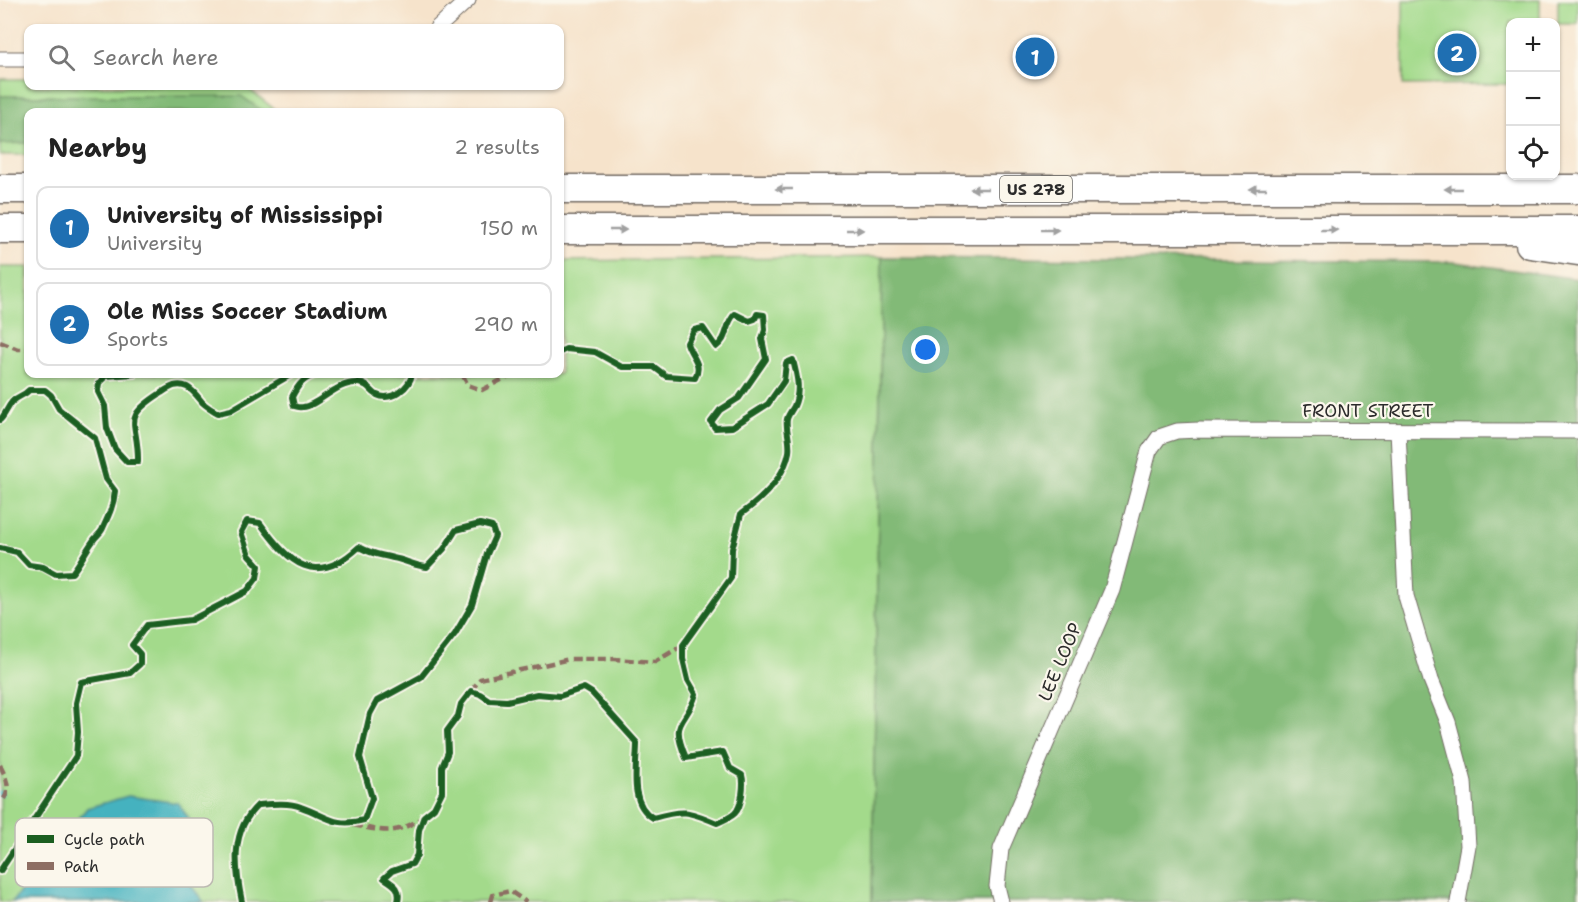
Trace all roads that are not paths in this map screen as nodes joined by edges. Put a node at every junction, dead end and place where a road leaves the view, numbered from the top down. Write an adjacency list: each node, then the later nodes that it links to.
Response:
1 (468, 0): 2 (street)
2 (441, 24)
3 (24, 58): 4 (street)
4 (0, 59)
5 (1578, 174): 9 (highway)
6 (0, 189): 7 (highway)
7 (24, 189)
8 (564, 189): 9 (highway, US 278, one-way to 8)
9 (1512, 189): 10 (highway, US 278)
10 (1578, 189)
11 (0, 229): 12 (highway)
12 (24, 229)
13 (564, 230): 14 (highway, one-way to 14)
14 (1420, 230): 15 (highway); 16 (highway)
15 (1578, 230)
16 (1578, 251)
17 (1398, 431): 18 (street, FRONT STREET); 19 (street, FRONT STREET); 21 (street)
18 (1578, 431)
19 (1159, 437): 20 (street, LEE LOOP)
20 (1001, 902)
21 (1458, 902)

